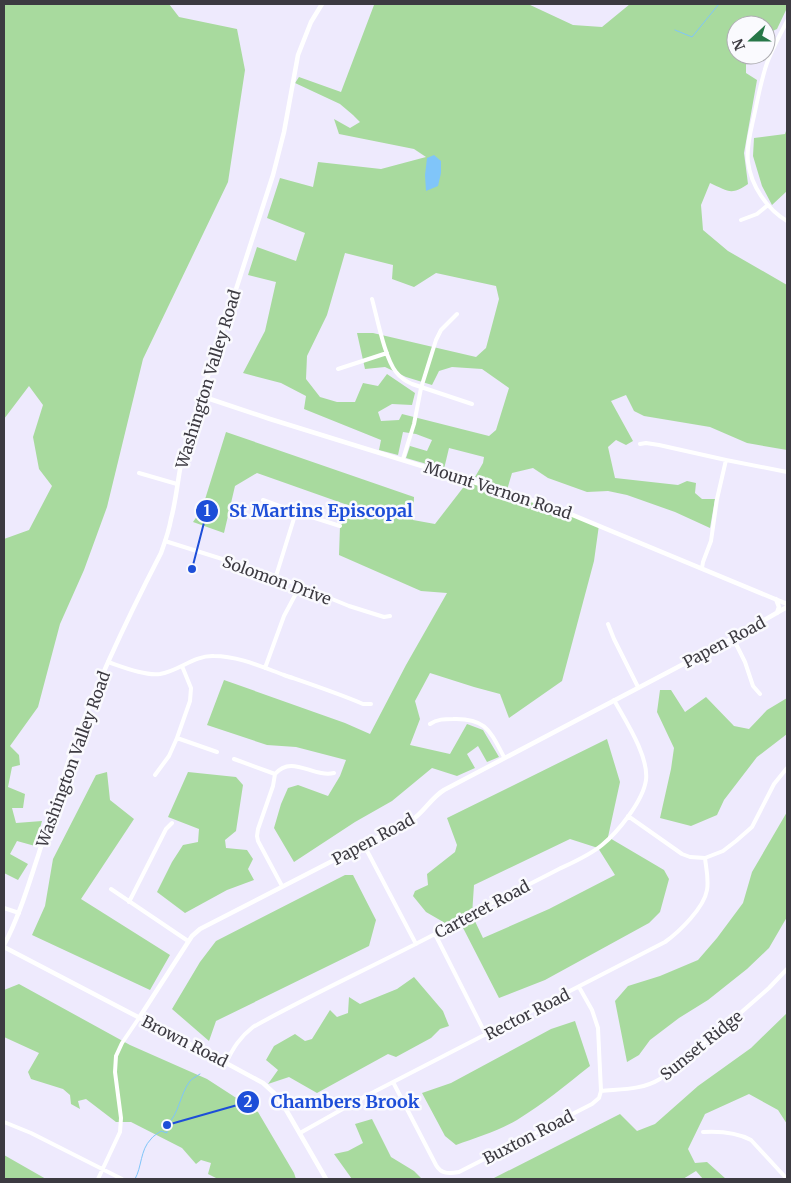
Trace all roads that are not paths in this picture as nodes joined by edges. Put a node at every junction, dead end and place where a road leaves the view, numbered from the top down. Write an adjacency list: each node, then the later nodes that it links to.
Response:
1 (322, 4): 12 (street, Washington Valley Road)
2 (787, 21): 3 (street)
3 (785, 30): 4 (street)
4 (768, 205): 5 (street); 6 (street)
5 (741, 220)
6 (787, 221)
7 (372, 299): 9 (street)
8 (457, 314): 11 (street)
9 (387, 353): 10 (street); 11 (street)
10 (338, 368)
11 (421, 388): 13 (street); 15 (street)
12 (201, 396): 15 (street, Mount Vernon Road); 19 (street, Washington Valley Road)
13 (472, 404)
14 (640, 444): 16 (street)
15 (403, 459): 24 (street, Mount Vernon Road)
16 (726, 460): 17 (street); 24 (street)
17 (787, 472)
18 (138, 473): 19 (street)
19 (176, 484): 23 (street, Washington Valley Road)
20 (263, 500): 21 (street)
21 (296, 512): 22 (street); 25 (street)
22 (340, 526)
23 (165, 542): 25 (street, Solomon Drive); 33 (street, Washington Valley Road)
24 (702, 568): 27 (street, Mount Vernon Road)
25 (276, 576): 26 (street, Solomon Drive)
26 (300, 586): 30 (street, Solomon Drive); 35 (street)
27 (776, 599): 28 (street, Mount Vernon Road); 29 (street)
28 (787, 606): 29 (street, Papen Road)
29 (777, 613): 32 (street, Papen Road)
30 (390, 616)
31 (608, 624): 36 (street)
32 (733, 638): 36 (street, Papen Road); 37 (street)
33 (108, 662): 34 (street); 57 (street, Washington Valley Road)
34 (182, 666): 35 (street); 41 (street)
35 (265, 668): 39 (street)
36 (638, 687): 38 (street, Papen Road)
37 (760, 694)
38 (614, 700): 43 (street, Papen Road); 49 (street, Carteret Road)
39 (371, 704)
40 (430, 724): 43 (street)
41 (177, 738): 42 (street); 48 (street)
42 (217, 752)
43 (504, 757): 51 (street, Papen Road)
44 (234, 759): 47 (street)
45 (787, 768): 52 (street)
46 (334, 773): 47 (street)
47 (275, 774): 53 (street)
48 (155, 775)
49 (628, 816): 52 (street); 58 (street, Carteret Road)
50 (172, 823): 55 (street)
51 (364, 844): 53 (street, Papen Road); 60 (street)
52 (705, 858): 63 (street, Rector Road)
53 (282, 886): 59 (street, Papen Road)
54 (110, 890): 55 (street)
55 (129, 902): 59 (street)
56 (4, 908): 57 (street)
57 (18, 913): 61 (street, Washington Valley Road)
58 (436, 934): 60 (street, Carteret Road); 65 (street)
59 (188, 941): 64 (street, Papen Road)
60 (416, 944): 66 (street, Carteret Road)
61 (4, 946): 64 (street, Brown Road)
62 (787, 969): 68 (street, Sunset Ridge)
63 (579, 987): 65 (street, Rector Road); 68 (street)
64 (139, 1018): 66 (street, Brown Road); 72 (street, Papen Road)
65 (486, 1035): 67 (street, Rector Road)
66 (226, 1062): 71 (street, Brown Road)
67 (394, 1082): 68 (street, Buxton Road); 71 (street, Rector Road)
68 (601, 1091)
69 (4, 1122): 72 (street)
70 (703, 1132): 76 (street)
71 (300, 1133): 75 (street, Brown Road)
72 (102, 1169): 73 (street, Papen Road); 74 (street)
73 (98, 1179)
74 (122, 1179)
75 (326, 1179)
76 (787, 1179)

